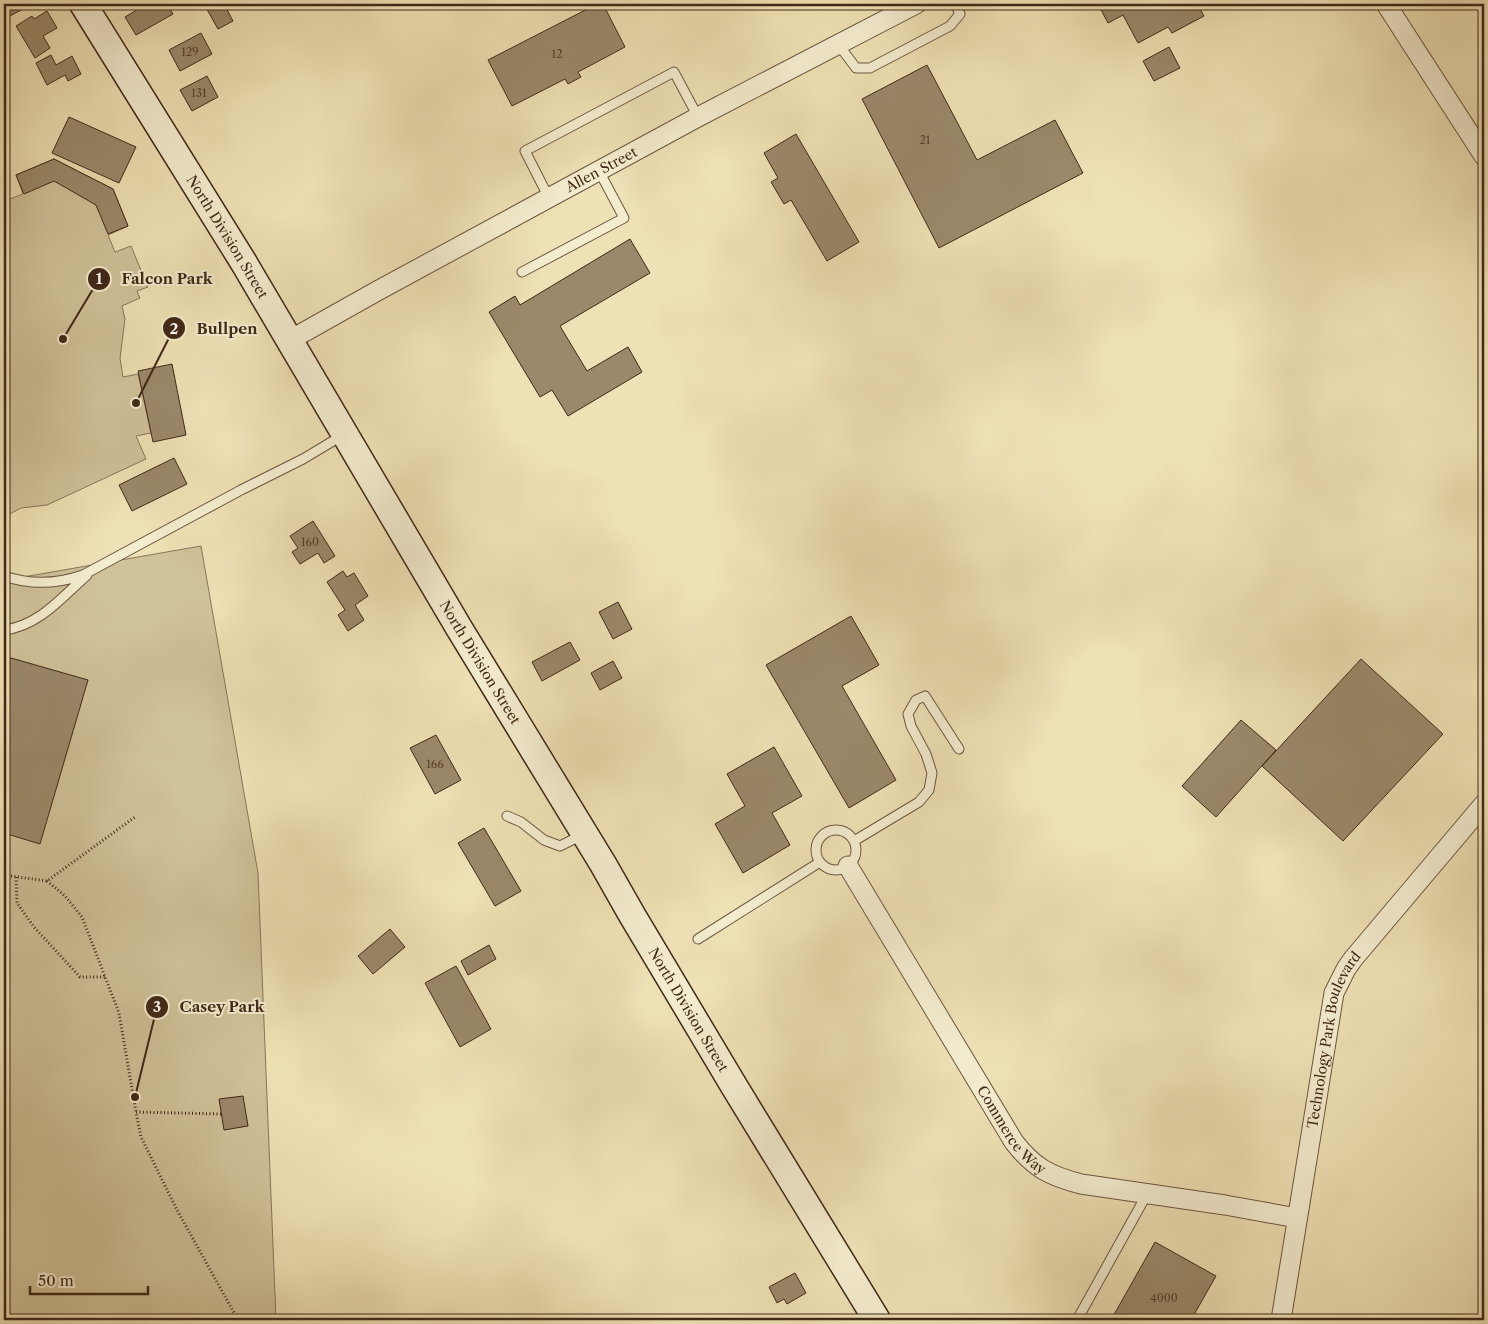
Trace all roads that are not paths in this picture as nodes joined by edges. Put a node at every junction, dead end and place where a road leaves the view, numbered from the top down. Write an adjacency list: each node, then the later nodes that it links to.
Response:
1 (82, 4): 11 (street, North Division Street)
2 (916, 4): 5 (street, Allen Street)
3 (955, 4): 5 (lane)
4 (1386, 4): 7 (street)
5 (838, 44): 6 (street, Allen Street)
6 (698, 117): 8 (street, Allen Street); 9 (lane)
7 (1484, 156)
8 (599, 171): 9 (street, Allen Street); 10 (lane)
9 (550, 198): 11 (street, Allen Street)
10 (522, 272)
11 (290, 340): 12 (street, North Division Street)
12 (346, 434): 13 (lane); 19 (street, North Division Street)
13 (95, 568): 14 (lane); 15 (lane)
14 (4, 576)
15 (4, 630)
16 (959, 749): 20 (lane)
17 (1484, 804): 25 (street, Technology Park Boulevard)
18 (507, 816): 19 (lane)
19 (585, 834): 26 (street, North Division Street)
20 (854, 841): 21 (lane); 22 (lane)
21 (820, 862): 22 (lane); 23 (lane)
22 (848, 866): 24 (street, Commerce Way)
23 (698, 939)
24 (1148, 1194): 25 (street, Commerce Way); 27 (lane)
25 (1297, 1218): 28 (street, Technology Park Boulevard)
26 (877, 1320)
27 (1077, 1320)
28 (1281, 1320)

